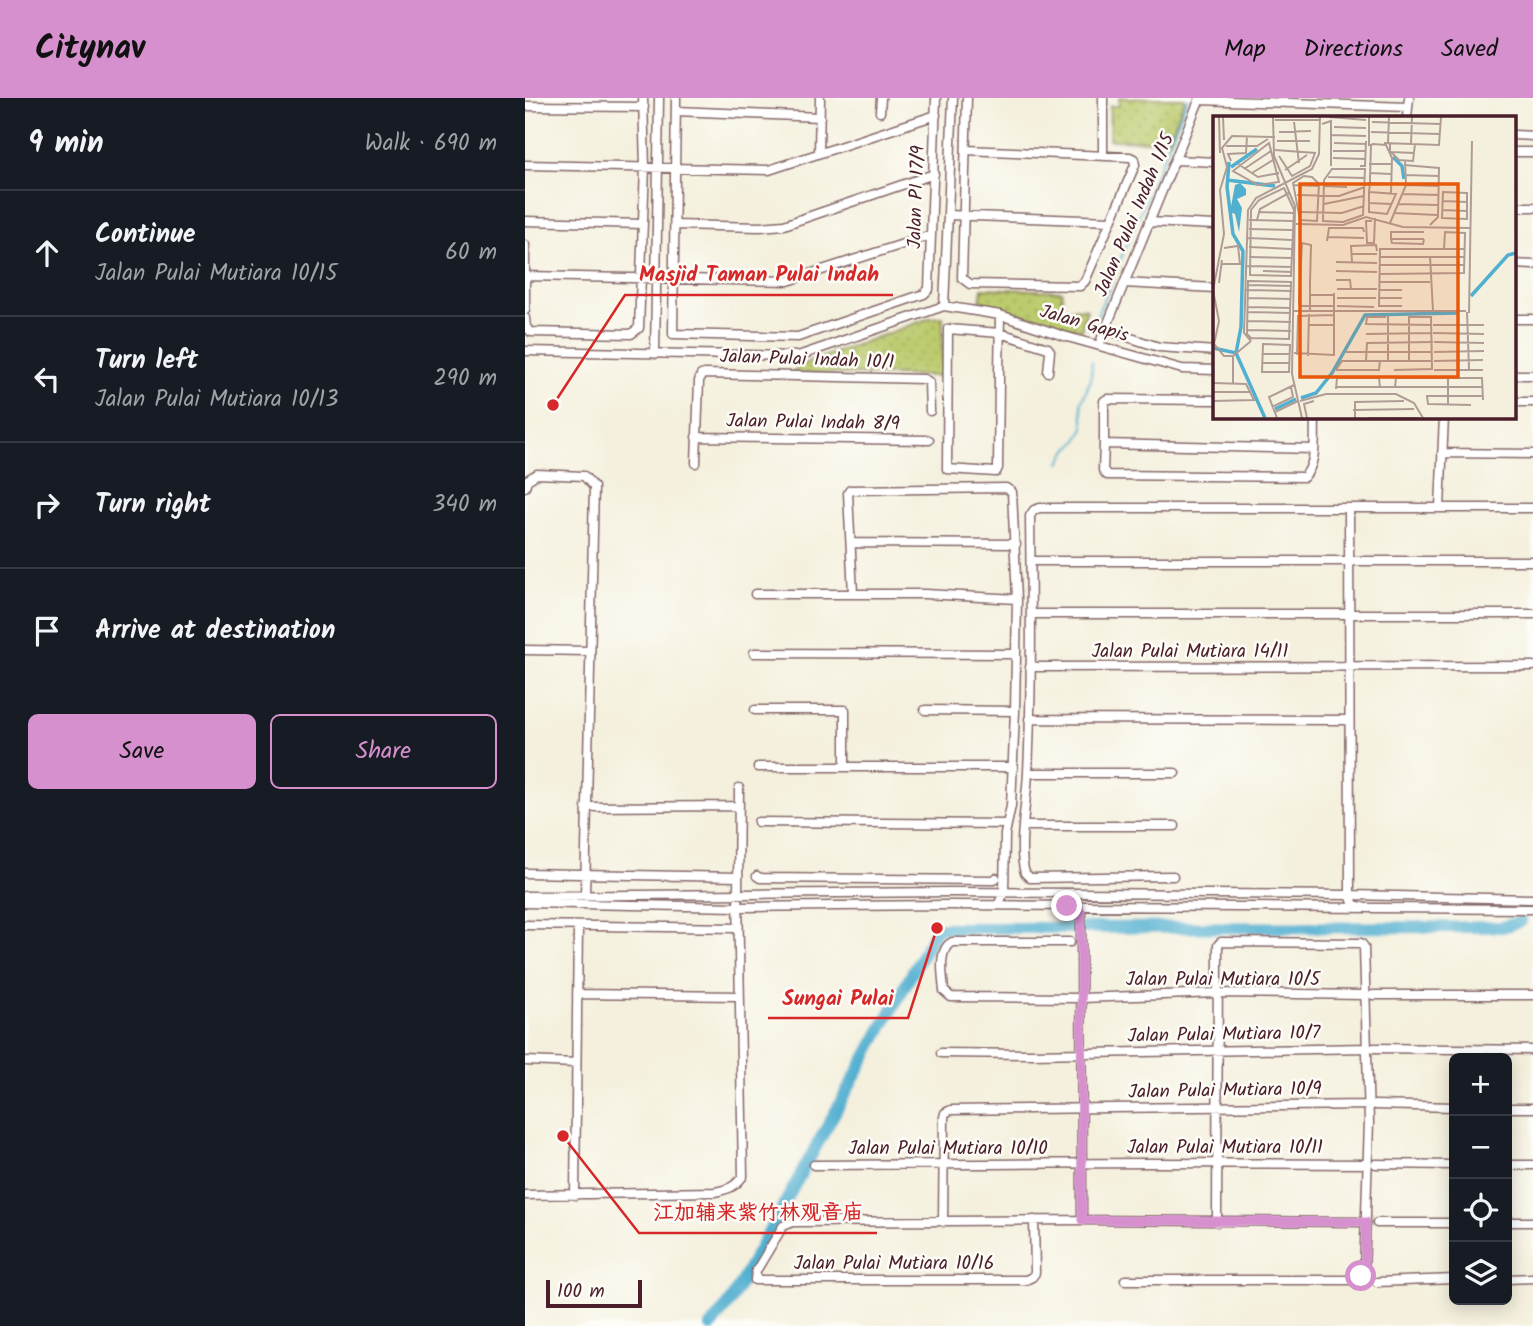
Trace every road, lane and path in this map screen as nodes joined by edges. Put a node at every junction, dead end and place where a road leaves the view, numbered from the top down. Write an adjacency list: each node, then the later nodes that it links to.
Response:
1 (659, 98): 28 (street)
2 (675, 98): 13 (street)
3 (820, 98): 16 (street)
4 (881, 98): 14 (street)
5 (936, 98): 15 (street, Jalan PI 17/9)
6 (953, 98): 33 (street)
7 (968, 98): 19 (street)
8 (1104, 98): 23 (street)
9 (1200, 99): 10 (street); 24 (street, Jalan Pulai Indah 1/15)
10 (1408, 102)
11 (643, 103): 12 (street); 27 (street)
12 (525, 106)
13 (675, 111): 16 (street); 29 (street)
14 (880, 112)
15 (936, 116): 22 (street); 30 (street, Jalan PI 17/9)
16 (820, 117): 22 (street)
17 (1515, 135): 18 (street)
18 (1533, 136)
19 (966, 150): 23 (street); 34 (street)
20 (1515, 152): 21 (street)
21 (1533, 152)
22 (819, 153): 29 (street)
23 (1103, 156): 36 (street)
24 (1176, 160): 25 (street); 37 (street, Jalan Pulai Indah 1/15)
25 (1213, 162)
26 (525, 165): 27 (street)
27 (645, 167): 28 (street); 38 (street)
28 (659, 168): 29 (street); 47 (street)
29 (676, 169): 39 (street)
30 (934, 174): 39 (street); 41 (street, Jalan PI 17/9)
31 (1515, 207): 32 (street)
32 (1533, 207)
33 (948, 215): 34 (street); 51 (street)
34 (964, 216): 36 (street); 36 (street)
35 (525, 221): 38 (street)
36 (1110, 221)
37 (1149, 222): 40 (street); 49 (street, Jalan Pulai Indah 1/15)
38 (643, 223): 46 (street)
39 (675, 225): 48 (street)
40 (1213, 225)
41 (931, 234): 48 (street); 48 (street, Jalan PI 17/9)
42 (525, 244): 45 (street)
43 (1515, 264): 44 (street)
44 (1533, 265)
45 (526, 276): 46 (street); 52 (street)
46 (641, 279): 47 (street); 54 (street)
47 (656, 280): 48 (street); 62 (street)
48 (673, 280)
49 (1124, 283): 50 (street); 57 (street, Jalan Pulai Indah 1/15)
50 (1213, 288)
51 (944, 306): 53 (street, Jalan Gapis); 63 (street, Jalan Pulai Indah 10/1)
52 (525, 310)
53 (1000, 315): 58 (street); 59 (street, Jalan Gapis)
54 (525, 318)
55 (1515, 319): 56 (street)
56 (1533, 319)
57 (1106, 330): 59 (street, Jalan Pulai Indah 1/15); 61 (street)
58 (1000, 333): 58 (street); 65 (street)
59 (1099, 345): 64 (street, Jalan Gapis)
60 (525, 351): 62 (street, Jalan Pulai Indah 10/1)
61 (1213, 351)
62 (655, 354): 63 (street, Jalan Pulai Indah 10/1)
63 (760, 356): 66 (street)
64 (1213, 370)
65 (1048, 372)
66 (759, 375): 72 (street, Jalan Pulai Indah 10/1); 75 (street, Jalan Pulai Indah 10/1)
67 (1515, 375): 68 (street)
68 (1533, 375)
69 (1213, 400): 77 (street)
70 (1515, 402): 71 (street)
71 (1533, 402)
72 (930, 411)
73 (1315, 418): 78 (street)
74 (1444, 418): 79 (street)
75 (697, 437): 76 (street, Jalan Pulai Indah 8/9); 81 (street, Jalan Pulai Indah 10/1)
76 (929, 440)
77 (1105, 444): 78 (street); 78 (street)
78 (1314, 449)
79 (1443, 453): 80 (street); 83 (street)
80 (1533, 454)
81 (697, 463)
82 (525, 487): 98 (street)
83 (1440, 508): 84 (street); 85 (street)
84 (1533, 508)
85 (1349, 509): 88 (street); 89 (street)
86 (852, 543): 87 (street); 87 (street); 92 (street)
87 (1016, 544): 93 (street)
88 (1031, 561): 89 (street); 94 (street)
89 (1349, 561): 90 (street); 95 (street)
90 (1533, 561)
91 (755, 594): 92 (street)
92 (853, 594): 93 (street)
93 (1017, 599): 100 (street)
94 (1032, 614): 95 (street); 102 (street)
95 (1349, 614): 96 (street); 103 (street)
96 (1533, 614)
97 (525, 650): 98 (street)
98 (589, 651): 116 (street)
99 (754, 653): 100 (street)
100 (1016, 654): 106 (street)
101 (1533, 666): 103 (street, Jalan Pulai Mutiara 14/11)
102 (1030, 667): 103 (street, Jalan Pulai Mutiara 14/11); 107 (street)
103 (1349, 667): 108 (street)
104 (755, 710): 110 (street)
105 (925, 710): 106 (street)
106 (1015, 711): 111 (street)
107 (1029, 719): 108 (street); 112 (street)
108 (1349, 720): 133 (street)
109 (758, 767): 110 (street)
110 (845, 767): 111 (street)
111 (1013, 767): 118 (street)
112 (1028, 773): 113 (street); 119 (street)
113 (1175, 773)
114 (739, 789): 115 (street)
115 (739, 806): 116 (street); 126 (street)
116 (586, 807): 122 (street)
117 (758, 822): 118 (street)
118 (1007, 824): 123 (street)
119 (1024, 826): 120 (street); 125 (street)
120 (1175, 826)
121 (525, 873): 122 (street)
122 (585, 875): 126 (street); 135 (street)
123 (1006, 875): 128 (street); 129 (street); 130 (street)
124 (757, 876): 127 (street)
125 (1173, 876)
126 (738, 877): 131 (street)
127 (996, 878)
128 (986, 893): 129 (street); 131 (street)
129 (1004, 893): 130 (street); 138 (street)
130 (1020, 893): 132 (street)
131 (738, 894): 135 (street); 139 (street)
132 (1071, 894): 133 (street); 142 (street)
133 (1350, 895): 136 (street); 140 (street)
134 (525, 896): 135 (street)
135 (585, 896)
136 (1533, 899)
137 (525, 903): 139 (street)
138 (998, 905): 139 (street); 142 (street)
139 (738, 907): 145 (street)
140 (1375, 909): 141 (street); 142 (street)
141 (1533, 909)
142 (1080, 910): 152 (street)
143 (525, 925): 144 (street)
144 (578, 926): 145 (street); 148 (street)
145 (738, 928): 151 (street)
146 (1070, 942): 152 (street, Jalan Pulai Mutiara 10/5)
147 (1217, 993): 149 (street, Jalan Pulai Mutiara 10/5); 149 (street); 152 (street, Jalan Pulai Mutiara 10/5); 154 (street)
148 (577, 994): 151 (street); 159 (street)
149 (1369, 995): 150 (street, Jalan Pulai Mutiara 10/5); 153 (street)
150 (1533, 995)
151 (739, 996): 175 (street)
152 (1081, 998): 157 (street)
153 (1370, 1048): 154 (street, Jalan Pulai Mutiara 10/7); 155 (street, Jalan Pulai Mutiara 10/7); 160 (street)
154 (1217, 1050): 157 (street, Jalan Pulai Mutiara 10/7); 161 (street)
155 (1533, 1050)
156 (941, 1053): 157 (street, Jalan Pulai Mutiara 10/7)
157 (1081, 1054): 163 (street)
158 (525, 1061): 159 (street)
159 (576, 1063): 175 (street)
160 (1372, 1105): 161 (street, Jalan Pulai Mutiara 10/9); 162 (street, Jalan Pulai Mutiara 10/9); 167 (street)
161 (1217, 1107): 163 (street, Jalan Pulai Mutiara 10/9); 166 (street)
162 (1449, 1107)
163 (1082, 1108): 169 (street, Jalan Pulai Mutiara 10/9); 170 (street)
164 (1512, 1108): 165 (street)
165 (1533, 1108)
166 (1217, 1163): 167 (street, Jalan Pulai Mutiara 10/11); 170 (street, Jalan Pulai Mutiara 10/11); 179 (street)
167 (1372, 1164): 171 (street, Jalan Pulai Mutiara 10/11); 180 (street)
168 (814, 1165): 169 (street, Jalan Pulai Mutiara 10/10)
169 (944, 1165): 170 (street, Jalan Pulai Mutiara 10/10); 178 (street)
170 (1082, 1165): 177 (street)
171 (1449, 1165)
172 (1512, 1165): 173 (street)
173 (1533, 1165)
174 (525, 1195): 175 (street)
175 (575, 1195)
176 (1034, 1220): 177 (street); 178 (street); 178 (street, Jalan Pulai Mutiara 10/16)
177 (1082, 1220): 179 (street)
178 (943, 1222)
179 (1217, 1222): 180 (street)
180 (1366, 1222): 188 (street)
181 (1512, 1222): 182 (street)
182 (1533, 1222)
183 (1377, 1223): 184 (street)
184 (1449, 1223)
185 (1533, 1278): 187 (street)
186 (1449, 1279): 189 (street)
187 (1512, 1279)
188 (1125, 1280)
189 (1377, 1282)

